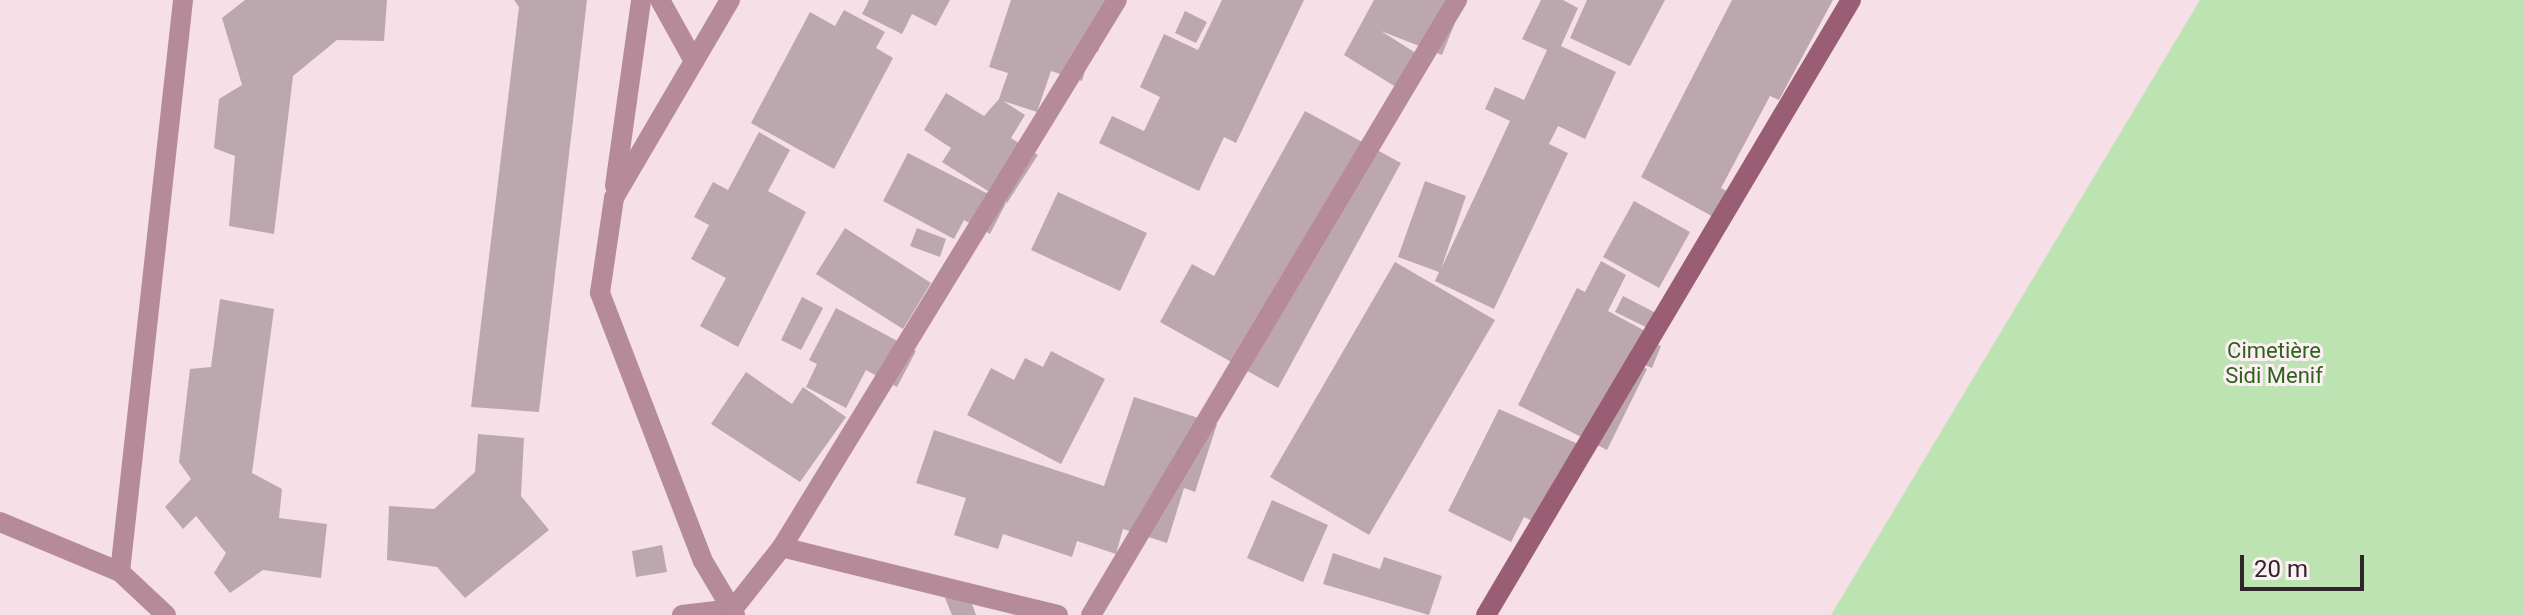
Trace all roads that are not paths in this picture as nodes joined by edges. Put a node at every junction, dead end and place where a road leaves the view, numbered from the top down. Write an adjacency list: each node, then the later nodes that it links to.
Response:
1 (183, 0): 12 (street)
2 (641, 0): 9 (street)
3 (660, 0): 8 (street)
4 (730, 0): 8 (street)
5 (1117, 0): 11 (street)
6 (1457, 0): 17 (street)
7 (1851, 0): 18 (street)
8 (694, 61): 9 (street)
9 (614, 198): 13 (street)
10 (0, 522): 12 (street)
11 (782, 547): 13 (street); 16 (street)
12 (120, 572): 14 (street)
13 (734, 612): 15 (street)
14 (166, 615)
15 (682, 615)
16 (1058, 615)
17 (1091, 615)
18 (1486, 615)

